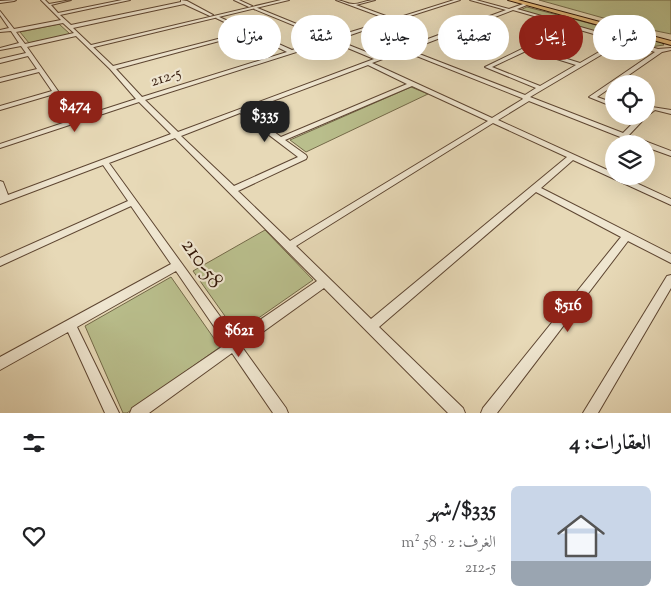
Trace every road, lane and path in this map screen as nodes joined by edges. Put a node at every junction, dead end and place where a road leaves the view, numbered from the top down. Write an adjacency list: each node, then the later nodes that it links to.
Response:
1 (14, 0): 15 (street)
2 (43, 0): 17 (street)
3 (69, 0): 17 (street)
4 (128, 0): 22 (street)
5 (236, 0): 19 (street)
6 (275, 0): 19 (street)
7 (287, 0): 19 (street)
8 (338, 0): 18 (street)
9 (373, 0): 18 (street)
10 (458, 0): 25 (street, 212-5)
11 (472, 0): 20 (street)
12 (511, 0): 16 (main road)
13 (519, 0): 37 (main road)
14 (184, 1): 23 (street); 31 (street)
15 (0, 2)
16 (526, 4): 20 (street); 37 (main road)
17 (48, 5): 22 (street)
18 (353, 5): 24 (street)
19 (253, 7): 23 (street); 30 (street)
20 (511, 10): 26 (street); 36 (street)
21 (0, 12): 28 (street)
22 (58, 14): 29 (street)
23 (215, 15): 27 (street); 39 (street)
24 (380, 15)
25 (410, 15)
26 (530, 15)
27 (218, 16)
28 (2, 18): 32 (street)
29 (65, 21): 31 (street); 32 (street)
30 (291, 23)
31 (70, 26): 34 (street)
32 (13, 30): 33 (street); 38 (street)
33 (0, 31)
34 (77, 34): 38 (street); 39 (street)
35 (218, 40): 52 (street)
36 (428, 41)
37 (671, 41)
38 (23, 45): 40 (street); 44 (street)
39 (89, 45): 52 (street)
40 (0, 49)
41 (667, 51): 54 (street)
42 (291, 52): 61 (street, 212-5)
43 (519, 52): 57 (street)
44 (29, 54): 49 (street); 53 (street)
45 (428, 58): 60 (street)
46 (593, 58): 51 (street)
47 (378, 60): 50 (street)
48 (565, 60): 51 (street)
49 (0, 61)
50 (368, 64): 56 (street); 65 (street)
51 (581, 65): 57 (street)
52 (112, 68): 61 (street)
53 (40, 70): 55 (street); 59 (street)
54 (628, 75)
55 (0, 80)
56 (411, 84): 67 (street); 73 (street)
57 (540, 88): 60 (street)
58 (605, 89): 62 (street)
59 (56, 92): 63 (street); 68 (street)
60 (525, 97): 67 (street); 71 (street)
61 (140, 99): 68 (street, 212-5); 70 (street)
62 (605, 102)
63 (0, 108)
64 (655, 108): 66 (street)
65 (241, 111): 70 (street); 73 (street)
66 (671, 112)
67 (492, 120): 77 (street); 88 (street)
68 (76, 121): 74 (street, 212-5)
69 (635, 125): 72 (street)
70 (177, 135): 78 (street); 83 (street)
71 (621, 135)
72 (625, 135)
73 (280, 140): 83 (street)
74 (0, 146)
75 (655, 148): 76 (street)
76 (671, 154)
77 (572, 157): 79 (street); 82 (street)
78 (105, 162): 84 (street); 85 (street, 210-58)
79 (605, 172)
80 (0, 184): 84 (street)
81 (634, 185): 86 (street)
82 (535, 188): 87 (street); 95 (street)
83 (233, 190): 88 (street)
84 (3, 200)
85 (133, 202): 90 (street); 91 (street, 210-58)
86 (671, 202)
87 (628, 236): 89 (street); 102 (street)
88 (289, 246): 93 (street)
89 (671, 259)
90 (0, 262)
91 (177, 265): 94 (street); 96 (street, 210-58)
92 (671, 279): 103 (street)
93 (324, 281): 95 (street); 96 (street)
94 (70, 325): 97 (street); 98 (street)
95 (370, 327): 101 (street)
96 (233, 345): 99 (street); 100 (street, 210-58)
97 (0, 364)
98 (112, 413)
99 (137, 413)
100 (281, 413)
101 (458, 413)
102 (488, 413)
103 (590, 413)

